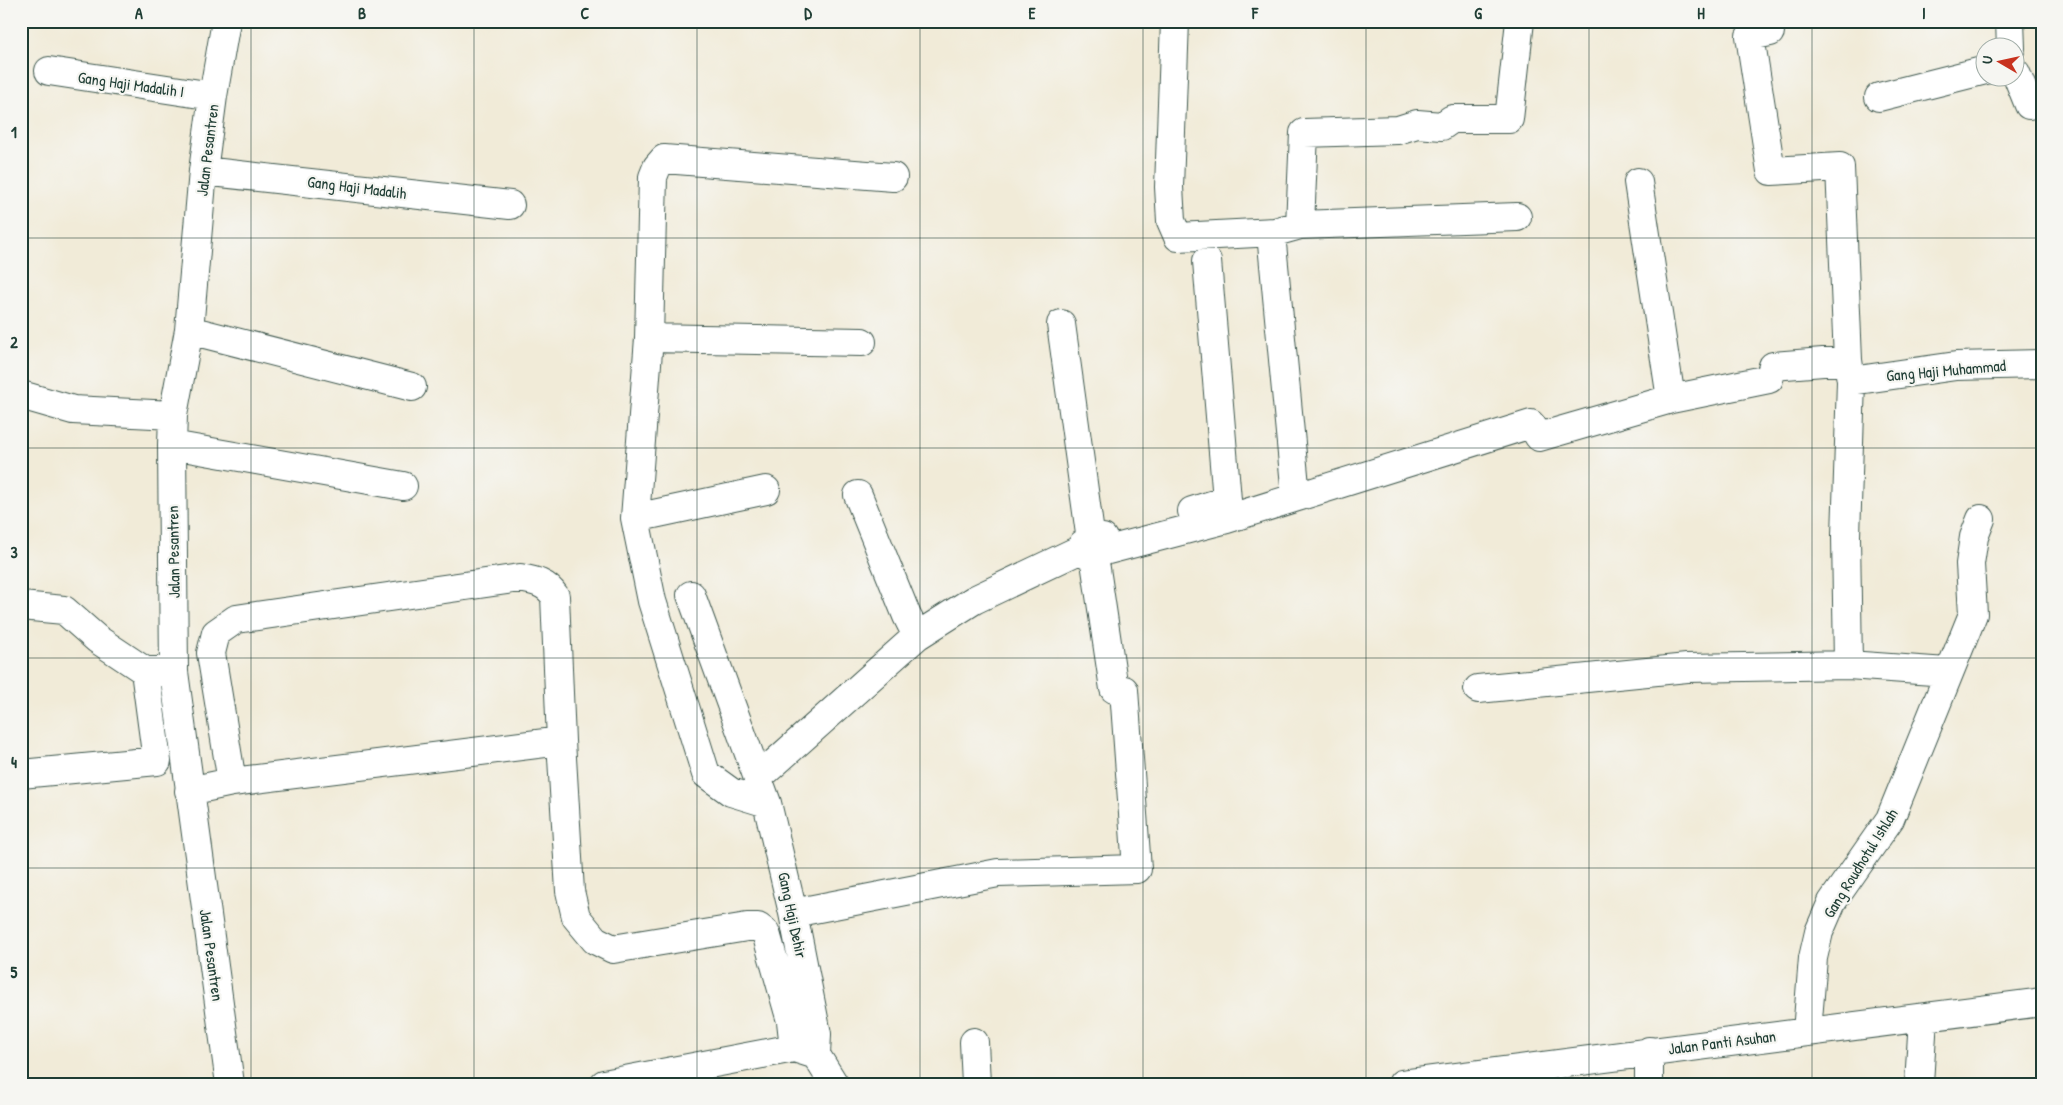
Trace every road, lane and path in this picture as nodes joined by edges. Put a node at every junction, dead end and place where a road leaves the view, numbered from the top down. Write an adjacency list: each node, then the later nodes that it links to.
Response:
1 (226, 21): 10 (street, Jalan Pesantren)
2 (1175, 21): 18 (street)
3 (1520, 21): 18 (street)
4 (1769, 21): 25 (street)
5 (2010, 21): 6 (street)
6 (2011, 38)
7 (49, 72): 10 (street, Gang Haji Madalih I)
8 (1976, 73): 11 (street)
9 (2022, 88): 12 (street)
10 (213, 96): 13 (street, Jalan Pesantren)
11 (1879, 97)
12 (2029, 105)
13 (204, 171): 16 (street, Gang Haji Madalih); 21 (street, Jalan Pesantren)
14 (893, 177): 22 (street)
15 (1638, 182): 28 (street)
16 (510, 206)
17 (1517, 218): 18 (street)
18 (1288, 228): 34 (street)
19 (1207, 261): 37 (street)
20 (1061, 324): 37 (street)
21 (190, 330): 26 (street); 29 (street, Jalan Pesantren)
22 (649, 338): 23 (street); 35 (street)
23 (862, 342)
24 (2042, 364): 25 (street, Gang Haji Muhammad)
25 (1850, 370): 28 (street, Gang Haji Muhammad); 41 (street)
26 (412, 387)
27 (21, 395): 29 (street)
28 (1671, 400): 34 (street)
29 (172, 415): 30 (street, Jalan Pesantren)
30 (172, 446): 31 (street); 43 (street, Jalan Pesantren)
31 (403, 486)
32 (766, 490): 35 (street)
33 (858, 495): 40 (street)
34 (1296, 496): 37 (street)
35 (635, 518): 51 (street)
36 (1981, 519): 44 (street, Gang Roudhotul Ishlah)
37 (1086, 549): 40 (street); 52 (street)
38 (691, 595): 48 (street, Gang Haji Dehir)
39 (21, 606): 42 (street)
40 (917, 636): 48 (street)
41 (1848, 665): 44 (street); 45 (street)
42 (145, 671): 43 (street); 47 (street)
43 (174, 672): 50 (street, Jalan Pesantren)
44 (1948, 672): 55 (street, Gang Roudhotul Ishlah)
45 (1478, 689)
46 (561, 741): 49 (street); 49 (street); 58 (street)
47 (21, 774)
48 (758, 777): 51 (street, Gang Haji Dehir)
49 (232, 782): 50 (street)
50 (189, 791): 59 (street, Jalan Pesantren)
51 (767, 803): 52 (street, Gang Haji Dehir)
52 (793, 913): 58 (street, Gang Haji Dehir)
53 (2042, 1002): 54 (street, Jalan Panti Asuhan)
54 (1924, 1018): 55 (street, Jalan Panti Asuhan); 65 (street)
55 (1807, 1032): 57 (street, Jalan Panti Asuhan)
56 (974, 1042): 62 (street)
57 (1649, 1051): 63 (street, Jalan Panti Asuhan); 64 (street)
58 (805, 1052): 60 (street); 61 (street)
59 (230, 1084)
60 (604, 1084)
61 (834, 1084)
62 (976, 1084)
63 (1402, 1084)
64 (1649, 1084)
65 (1919, 1084)

